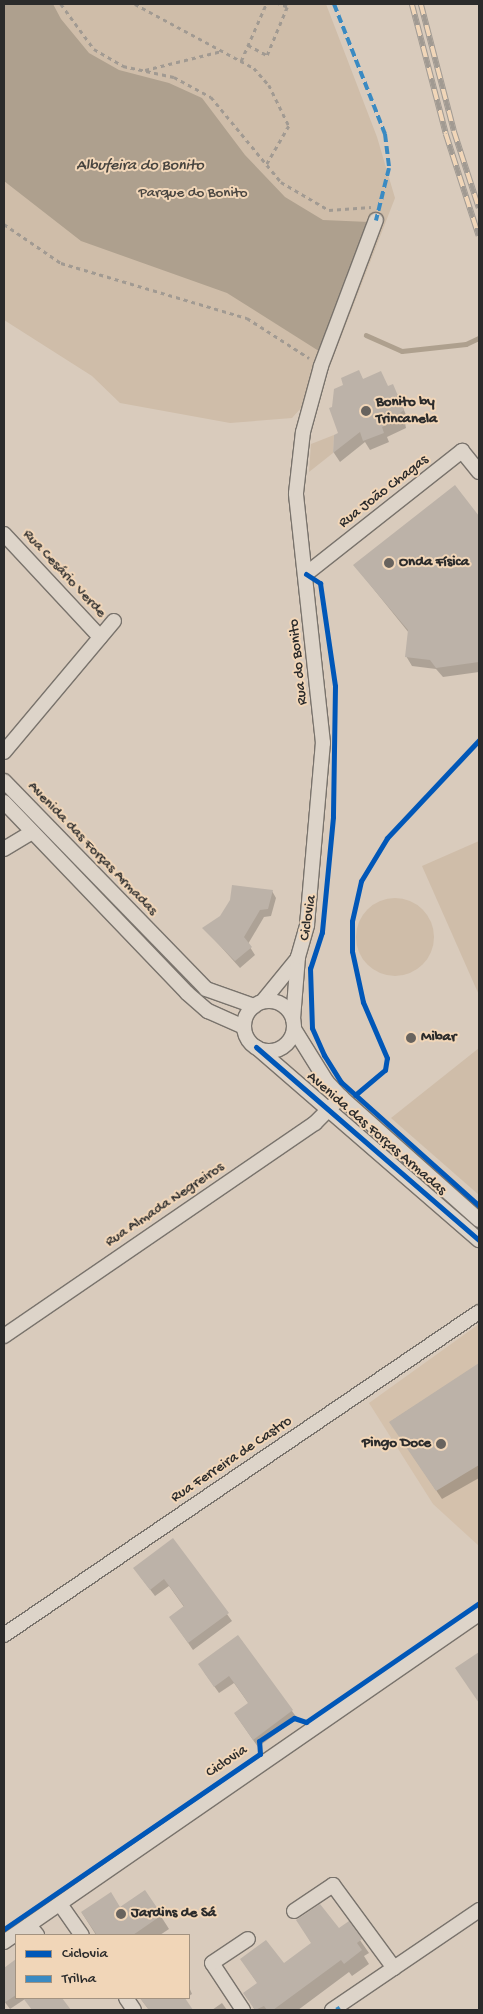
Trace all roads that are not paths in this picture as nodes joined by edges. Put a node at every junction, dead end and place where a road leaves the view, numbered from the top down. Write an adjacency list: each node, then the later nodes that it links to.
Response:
1 (378, 214): 4 (street, Rua do Bonito)
2 (479, 472): 4 (street, Rua João Chagas)
3 (4, 534): 6 (street, Rua Cesário Verde)
4 (306, 574): 12 (street, Rua do Bonito)
5 (114, 620): 6 (street)
6 (100, 637): 7 (street)
7 (4, 752)
8 (4, 781): 13 (street, Avenida das Forças Armadas)
9 (4, 802): 10 (street, Avenida das Forças Armadas)
10 (32, 832): 11 (street); 15 (street, Avenida das Forças Armadas)
11 (4, 850)
12 (298, 957): 13 (street, Rua do Bonito); 14 (street, Rua do Bonito)
13 (258, 1004): 14 (street); 15 (street)
14 (293, 1024): 16 (street); 17 (street, Avenida das Forças Armadas)
15 (244, 1027): 16 (street)
16 (256, 1047): 18 (street, Avenida das Forças Armadas)
17 (341, 1097): 18 (street, Rua Almada Negreiros); 19 (street, Avenida das Forças Armadas)
18 (329, 1110): 20 (street, Avenida das Forças Armadas); 22 (street, Rua Almada Negreiros)
19 (479, 1220)
20 (479, 1240)
21 (479, 1312): 24 (street, Rua Ferreira de Castro)
22 (4, 1336)
23 (479, 1614): 25 (street)
24 (4, 1635)
25 (60, 1904): 28 (street); 29 (street)
26 (479, 1910): 31 (street)
27 (294, 1911): 31 (street)
28 (33, 1930)
29 (81, 1934)
30 (248, 1939): 34 (street)
31 (394, 1968): 35 (street)
32 (127, 1999): 33 (street)
33 (134, 2010)
34 (243, 2010)
35 (332, 2010)

